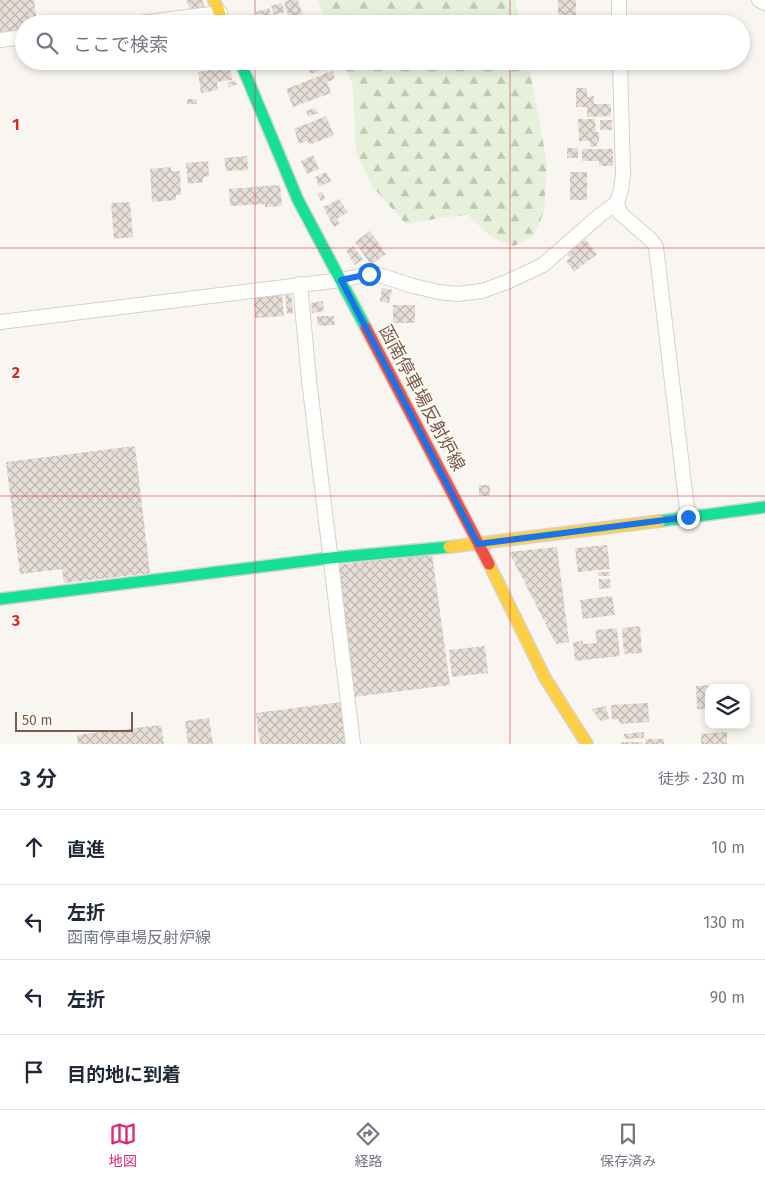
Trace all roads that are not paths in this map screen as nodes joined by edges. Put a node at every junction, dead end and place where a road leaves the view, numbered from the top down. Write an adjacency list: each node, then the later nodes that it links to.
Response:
1 (214, 0): 5 (main road)
2 (619, 0): 6 (street)
3 (759, 0): 4 (street)
4 (765, 3)
5 (221, 15)
6 (619, 15)
7 (15, 38): 8 (street)
8 (0, 40)
9 (244, 70): 12 (main road, 函南停車場反射炉線)
10 (620, 70): 11 (street)
11 (617, 204): 12 (street); 16 (street)
12 (339, 277): 13 (street); 17 (main road, 函南停車場反射炉線)
13 (300, 284): 14 (street); 18 (street)
14 (0, 322)
15 (765, 507): 16 (main road)
16 (688, 517): 17 (main road)
17 (478, 544): 18 (main road); 21 (main road, 函南停車場反射炉線)
18 (330, 558): 19 (main road); 20 (street)
19 (0, 598)
20 (353, 744)
21 (587, 744)

